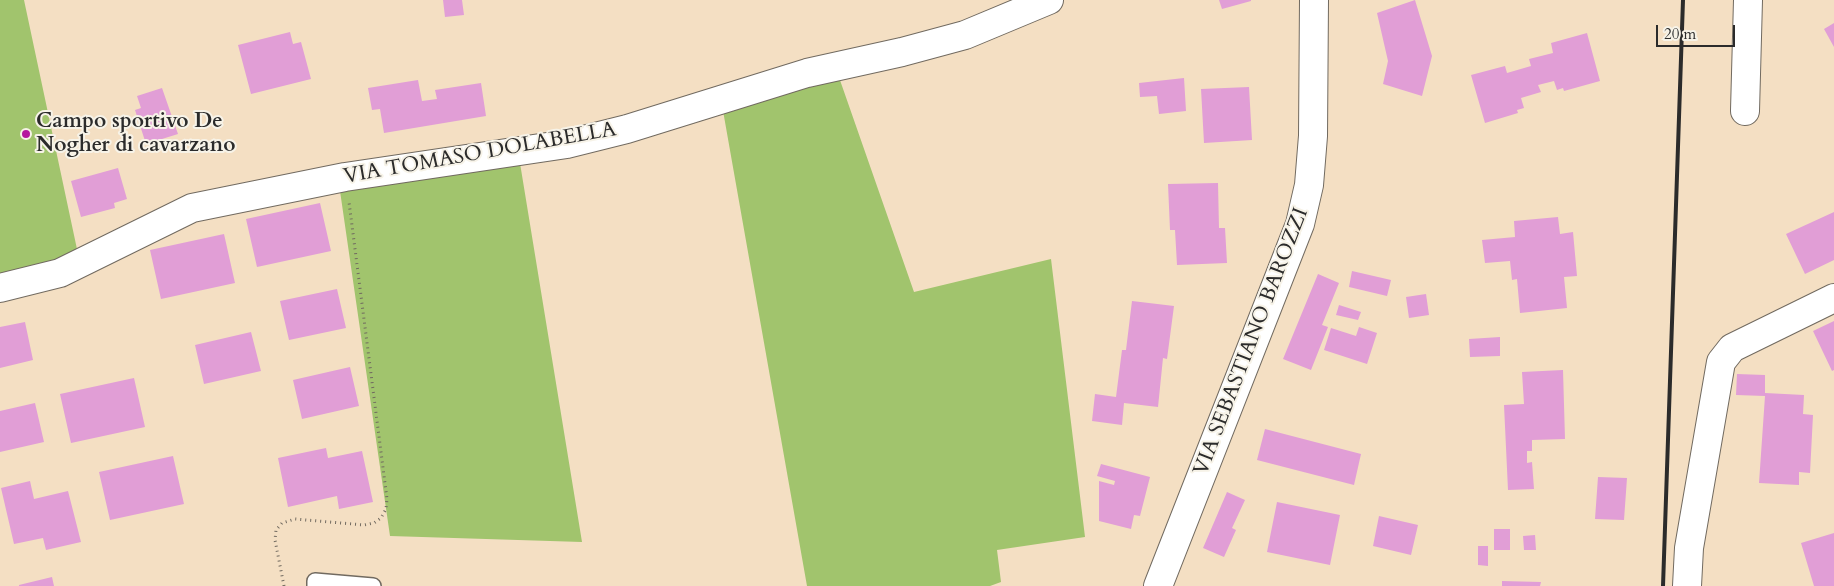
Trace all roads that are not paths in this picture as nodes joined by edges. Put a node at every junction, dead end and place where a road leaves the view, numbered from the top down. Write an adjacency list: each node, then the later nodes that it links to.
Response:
1 (1049, 0): 5 (street, VIA TOMASO DOLABELLA)
2 (1314, 0): 9 (street, VIA SEBASTIANO BAROZZI)
3 (1748, 0): 4 (street)
4 (1745, 111)
5 (0, 288)
6 (1834, 298): 10 (street)
7 (315, 586): 8 (lane)
8 (373, 586)
9 (1158, 586)
10 (1687, 586)

